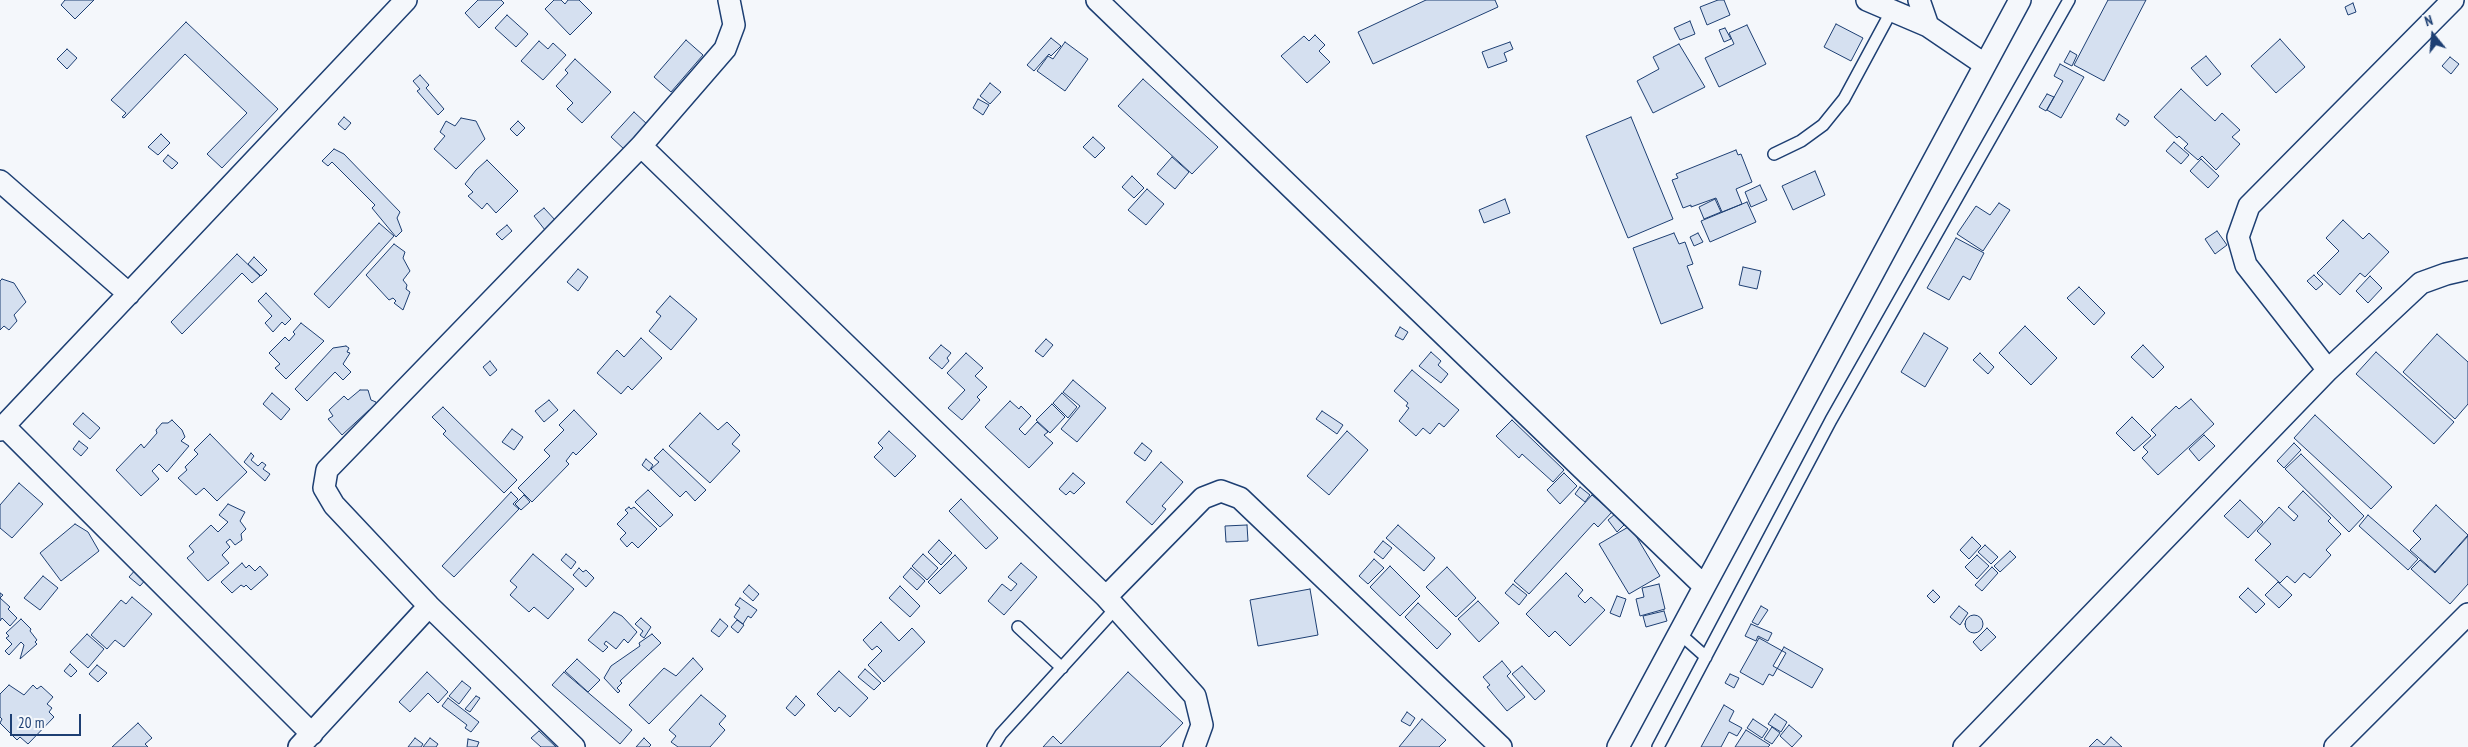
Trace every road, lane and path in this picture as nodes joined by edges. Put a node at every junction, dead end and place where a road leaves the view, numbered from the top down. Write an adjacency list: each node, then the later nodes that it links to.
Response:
1 (406, 0): 16 (street)
2 (729, 0): 12 (street)
3 (1097, 0): 19 (street)
4 (1867, 0): 9 (street)
5 (1919, 0): 10 (street)
6 (2020, 0): 11 (street)
7 (2069, 0): 25 (lane)
8 (2453, 0): 17 (street)
9 (1892, 10): 10 (street); 13 (lane)
10 (1928, 26): 11 (street)
11 (1984, 64): 19 (street)
12 (642, 146): 20 (street); 21 (street)
13 (1774, 154)
14 (0, 181): 16 (street)
15 (2468, 269): 17 (street)
16 (129, 294): 18 (street)
17 (2328, 370): 34 (street)
18 (2, 428): 27 (street)
19 (1704, 586): 24 (street)
20 (1111, 603): 26 (lane); 30 (street); 31 (street)
21 (429, 606): 27 (street); 28 (street)
22 (2468, 614): 35 (street)
23 (1018, 627): 26 (lane)
24 (1679, 634): 25 (lane); 32 (street)
25 (1706, 657): 33 (lane)
26 (1062, 668): 29 (lane)
27 (306, 740)
28 (574, 747)
29 (993, 747)
30 (1194, 747)
31 (1501, 747)
32 (1618, 747)
33 (1658, 747)
34 (1964, 747)
35 (2335, 747)

